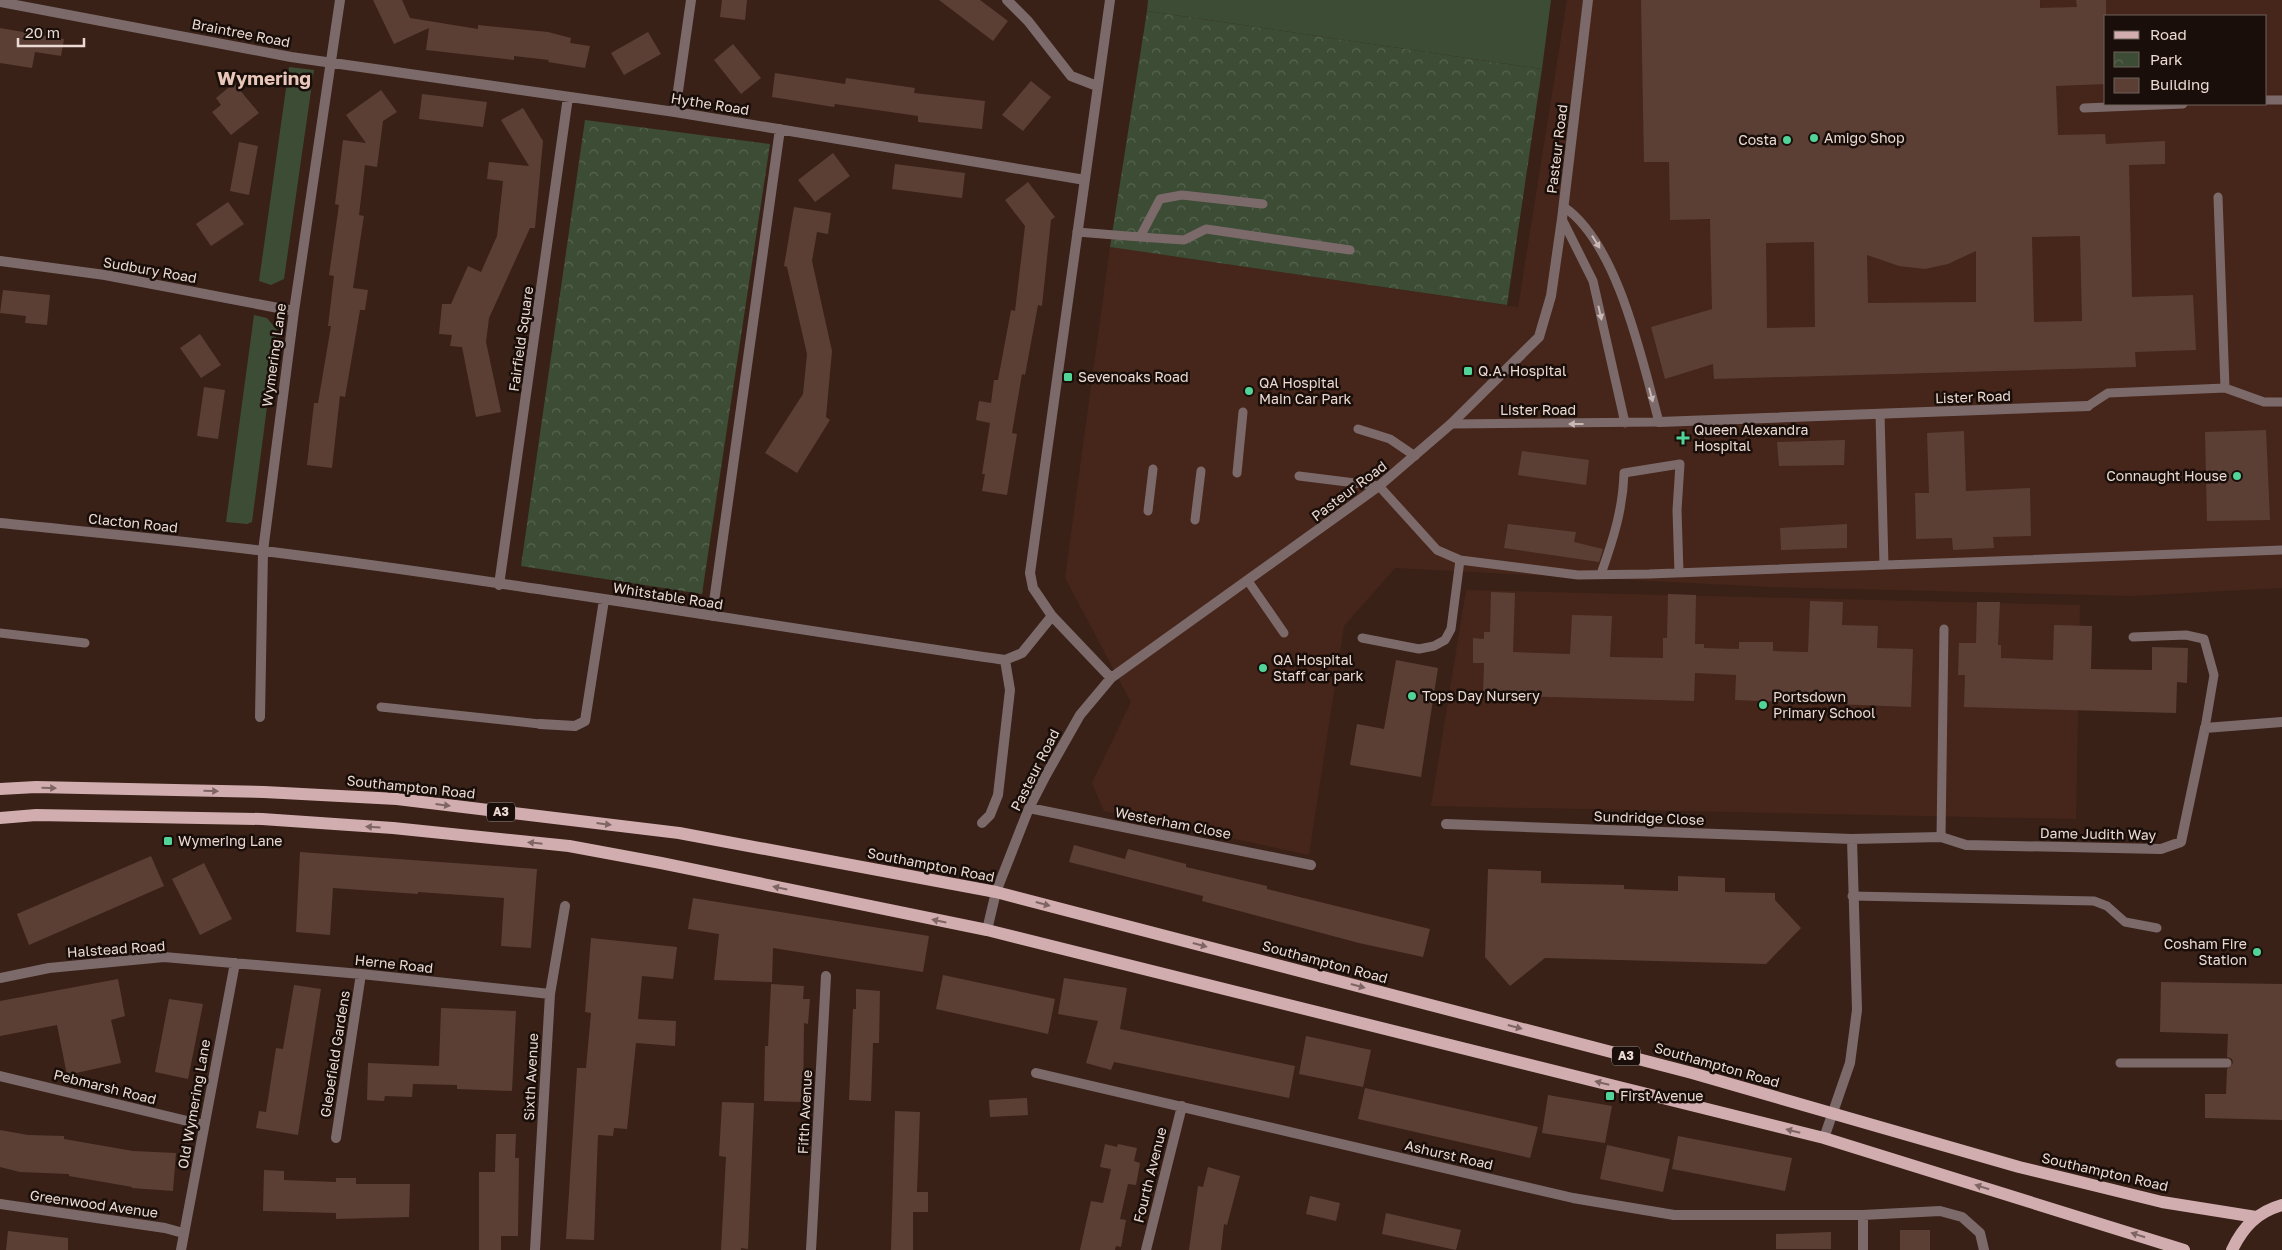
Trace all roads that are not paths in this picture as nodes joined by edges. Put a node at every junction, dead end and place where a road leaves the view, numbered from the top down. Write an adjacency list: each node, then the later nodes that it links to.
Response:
1 (340, 0): 7 (street, Wymering Lane)
2 (691, 0): 14 (street)
3 (1007, 0): 8 (street)
4 (1110, 0): 8 (street)
5 (1588, 0): 19 (street, Pasteur Road)
6 (0, 2): 7 (street, Braintree Road)
7 (330, 62): 9 (street, Hythe Road); 25 (street, Wymering Lane)
8 (1097, 86): 16 (street)
9 (568, 97): 14 (street, Hythe Road); 51 (street, Fairfield Square)
10 (2267, 100): 11 (lane)
11 (2282, 100)
12 (2158, 105): 13 (lane)
13 (2084, 108)
14 (675, 112): 15 (street, Hythe Road)
15 (780, 129): 16 (street, Hythe Road); 53 (street)
16 (1084, 180): 21 (street)
17 (2218, 198): 26 (lane)
18 (1263, 204): 22 (lane)
19 (1564, 207): 20 (street, Pasteur Road); 31 (lane, one-way to 31)
20 (1562, 220): 32 (street, Pasteur Road); 33 (lane, one-way to 33)
21 (1077, 232): 22 (lane); 54 (street)
22 (1140, 238): 23 (lane)
23 (1350, 250)
24 (0, 261): 25 (street, Sudbury Road)
25 (294, 311): 45 (street, Wymering Lane)
26 (2225, 388): 27 (lane, Lister Road); 28 (lane, Lister Road)
27 (2282, 402)
28 (2088, 406): 30 (street, Lister Road)
29 (1243, 412): 38 (lane)
30 (1880, 414): 31 (street, Lister Road); 47 (lane)
31 (1659, 422): 33 (lane, Lister Road)
32 (1450, 424): 33 (lane, Lister Road, one-way to 32); 35 (street, Pasteur Road)
33 (1625, 424)
34 (1358, 429): 35 (lane)
35 (1416, 456): 40 (street, Pasteur Road)
36 (1153, 469): 41 (lane)
37 (1201, 471): 42 (lane)
38 (1237, 473)
39 (1299, 476): 40 (lane)
40 (1380, 486): 46 (lane); 50 (street, Pasteur Road)
41 (1148, 511)
42 (1195, 520)
43 (0, 523): 45 (street, Clacton Road)
44 (2282, 550): 47 (lane)
45 (263, 551): 51 (street, Whitstable Road); 64 (street, Wymering Lane)
46 (1460, 560): 49 (lane); 59 (lane)
47 (1884, 565): 48 (lane)
48 (1679, 573): 49 (lane); 49 (lane)
49 (1601, 574)
50 (1248, 581): 57 (lane); 62 (street, Pasteur Road)
51 (500, 585): 52 (street, Whitstable Road)
52 (604, 600): 53 (street, Whitstable Road); 66 (street)
53 (712, 616): 61 (street, Whitstable Road)
54 (1052, 616): 61 (street); 62 (street)
55 (1944, 628): 73 (lane)
56 (0, 633): 60 (lane)
57 (1284, 633)
58 (2133, 637): 67 (lane)
59 (1362, 638)
60 (85, 643)
61 (1005, 660): 71 (street)
62 (1110, 678): 69 (street, Pasteur Road)
63 (381, 707): 66 (lane)
64 (260, 717)
65 (2282, 722): 67 (street)
66 (540, 724)
67 (2205, 728): 73 (street, Dame Judith Way)
68 (0, 790): 76 (main road, Southampton Road / A3, one-way to 76)
69 (1030, 808): 75 (street, Westerham Close); 76 (street, Pasteur Road)
70 (0, 818): 80 (main road, A3, one-way to 70)
71 (982, 823)
72 (1446, 824): 74 (street, Sundridge Close)
73 (1941, 837): 74 (street, Sundridge Close)
74 (1852, 839): 77 (street)
75 (1311, 865)
76 (996, 892): 80 (street, Pasteur Road); 91 (main road, Southampton Road / A3, one-way to 91)
77 (1852, 896): 79 (lane); 91 (street)
78 (565, 906): 85 (street, Sixth Avenue)
79 (2157, 928)
80 (987, 930): 94 (main road, A3, one-way to 80)
81 (235, 963): 82 (street, Herne Road); 84 (street, Halstead Road); 92 (street, Old Wymering Lane)
82 (361, 974): 85 (street, Herne Road); 93 (street, Glebefield Gardens)
83 (826, 976): 102 (street, Fifth Avenue)
84 (0, 978)
85 (550, 994): 101 (street, Sixth Avenue)
86 (2120, 1062): 87 (lane)
87 (2227, 1063)
88 (1036, 1073): 90 (street, Ashurst Road)
89 (0, 1076): 92 (street, Pebmarsh Road)
90 (1182, 1106): 97 (street, Ashurst Road); 103 (street, Fourth Avenue)
91 (1834, 1114): 94 (street); 98 (main road, Southampton Road / A3)
92 (204, 1125): 99 (street, Old Wymering Lane)
93 (336, 1138)
94 (1824, 1138): 106 (main road, A3, one-way to 94)
95 (0, 1204): 99 (street, Greenwood Avenue)
96 (2282, 1205): 98 (main road)
97 (1863, 1215): 104 (street); 105 (street, Ashurst Road)
98 (2256, 1217): 107 (main road)
99 (183, 1233): 100 (street, Old Wymering Lane)
100 (181, 1250)
101 (535, 1250)
102 (811, 1250)
103 (1146, 1250)
104 (1863, 1250)
105 (1984, 1250)
106 (2184, 1250)
107 (2232, 1250)

